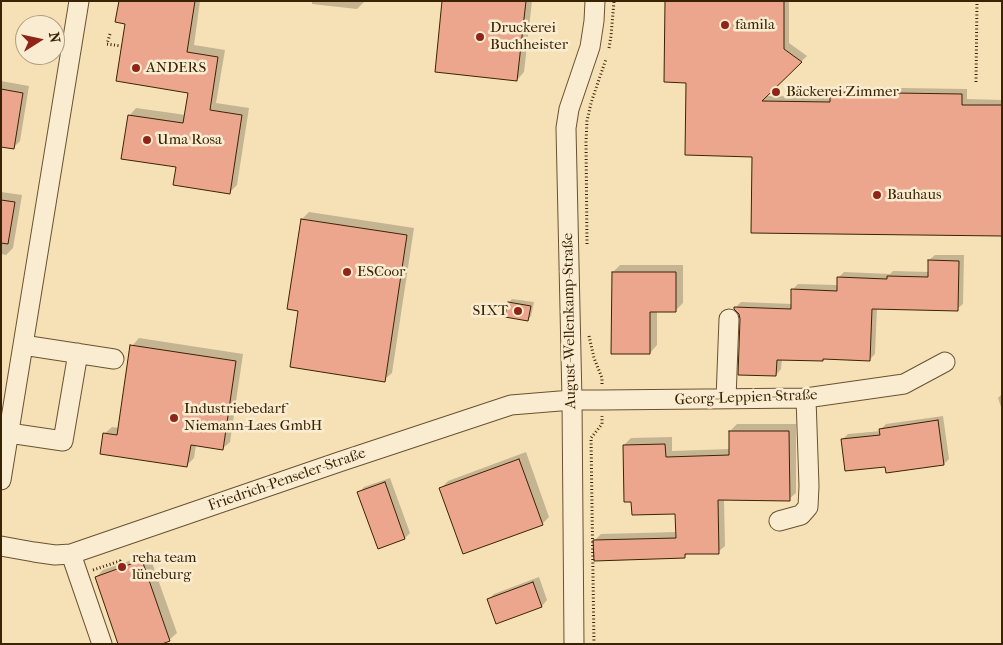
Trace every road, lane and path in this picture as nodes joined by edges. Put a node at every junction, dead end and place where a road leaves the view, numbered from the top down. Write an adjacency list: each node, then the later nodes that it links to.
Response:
1 (79, 1): 13 (street)
2 (595, 1): 19 (street, August-Wellenkamp-Straße)
3 (614, 1): 7 (path)
4 (977, 1): 9 (path)
5 (110, 34): 6 (path)
6 (121, 46)
7 (608, 49)
8 (607, 56): 10 (path)
9 (976, 82)
10 (587, 249)
11 (729, 319): 18 (street)
12 (589, 328): 20 (path)
13 (23, 345): 14 (street); 21 (street)
14 (78, 353): 15 (street); 21 (street)
15 (114, 358)
16 (945, 362): 17 (street, Georg-Leppien-Straße)
17 (806, 398): 18 (street, Georg-Leppien-Straße); 23 (street)
18 (726, 399): 20 (street, Georg-Leppien-Straße)
19 (572, 400): 20 (street, Georg-Leppien-Straße); 25 (street, Friedrich-Penseler-Straße); 29 (street, August-Wellenkamp-Straße)
20 (602, 400): 30 (path)
21 (9, 433): 22 (street)
22 (1, 480)
23 (779, 521)
24 (1, 546): 25 (street, Friedrich-Penseler-Straße)
25 (71, 554): 27 (street)
26 (122, 567): 27 (path)
27 (78, 575): 28 (street)
28 (102, 644)
29 (574, 644)
30 (594, 644)

